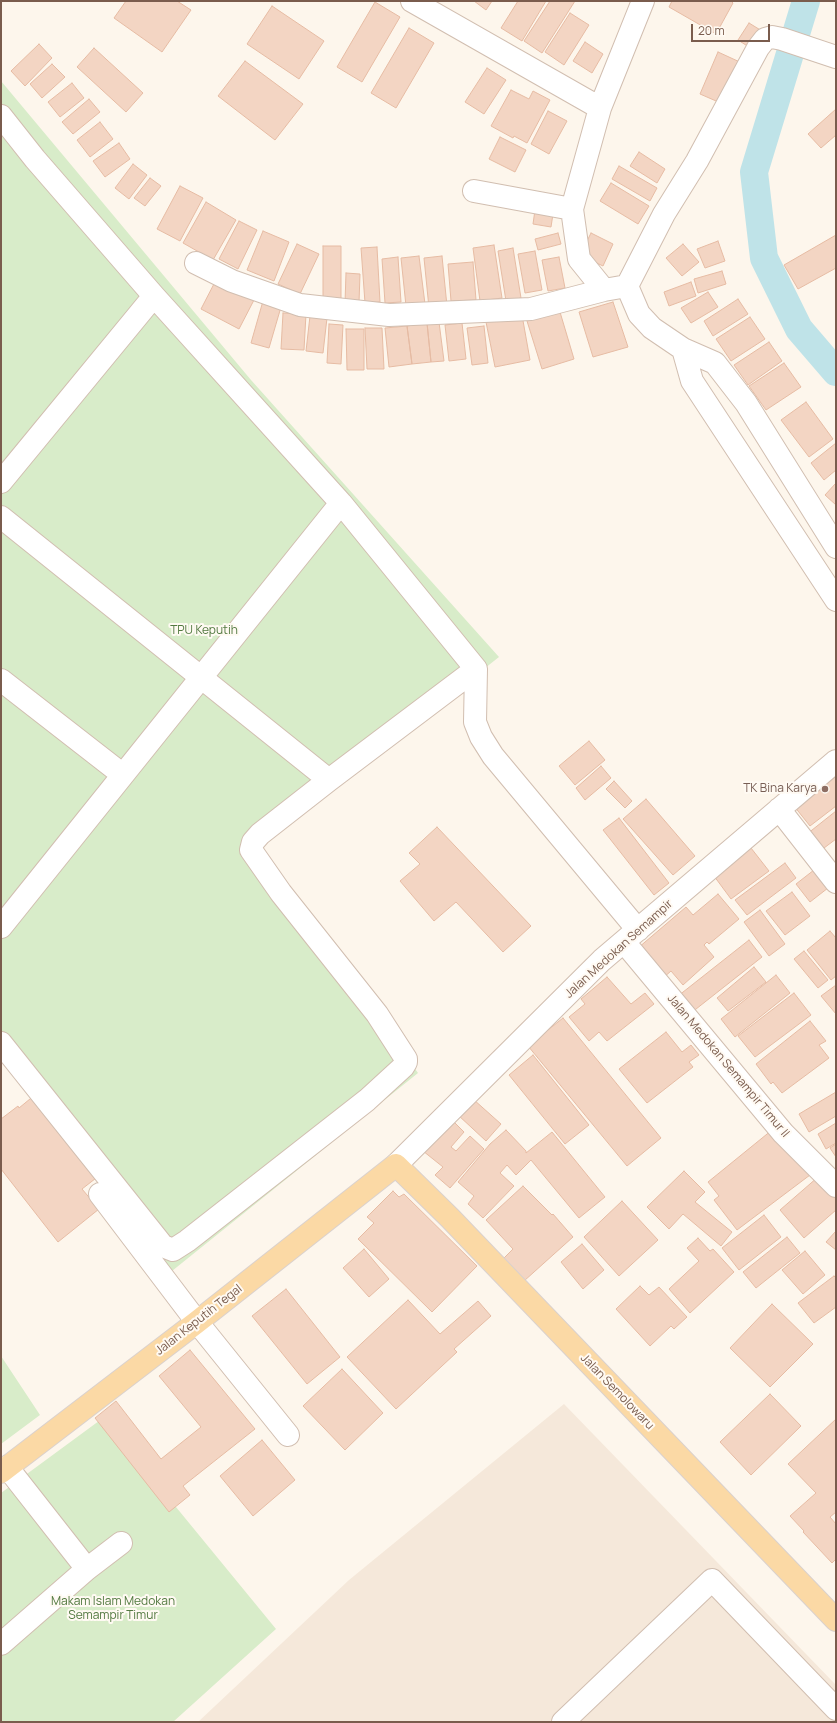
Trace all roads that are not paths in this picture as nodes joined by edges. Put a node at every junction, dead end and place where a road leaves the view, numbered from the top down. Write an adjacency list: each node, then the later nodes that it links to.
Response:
1 (412, 1): 4 (street)
2 (643, 1): 4 (street)
3 (836, 57): 9 (street)
4 (600, 108): 7 (street)
5 (1, 116): 11 (street)
6 (474, 191): 7 (street)
7 (572, 209): 10 (street)
8 (196, 263): 10 (street)
9 (627, 286): 10 (street); 12 (street)
10 (604, 290)
11 (154, 296): 13 (street); 14 (street)
12 (683, 349): 16 (street); 17 (street)
13 (1, 482)
14 (341, 503): 18 (street); 19 (street)
15 (1, 517): 19 (street)
16 (836, 547)
17 (836, 600)
18 (476, 669): 23 (street); 27 (street, Jalan Medokan Semampir Timur II)
19 (201, 677): 22 (street); 23 (street)
20 (1, 680): 22 (street)
21 (836, 761): 24 (street, Jalan Medokan Semampir)
22 (123, 775): 26 (street)
23 (329, 780): 28 (street)
24 (779, 809): 25 (street); 27 (street, Jalan Medokan Semampir)
25 (836, 882)
26 (1, 927)
27 (631, 936): 29 (street, Jalan Medokan Semampir); 30 (street, Jalan Medokan Semampir Timur II)
28 (1, 1043)
29 (396, 1165): 32 (main road, Jalan Keputih Tegal); 37 (main road, Jalan Semolowaru)
30 (836, 1186)
31 (100, 1194): 32 (street)
32 (197, 1322): 33 (street); 34 (main road, Jalan Keputih Tegal)
33 (288, 1435)
34 (4, 1469): 36 (street)
35 (121, 1543): 36 (street)
36 (87, 1569): 38 (street)
37 (836, 1620)
38 (1, 1644)
39 (836, 1709): 40 (street)
40 (563, 1722)

